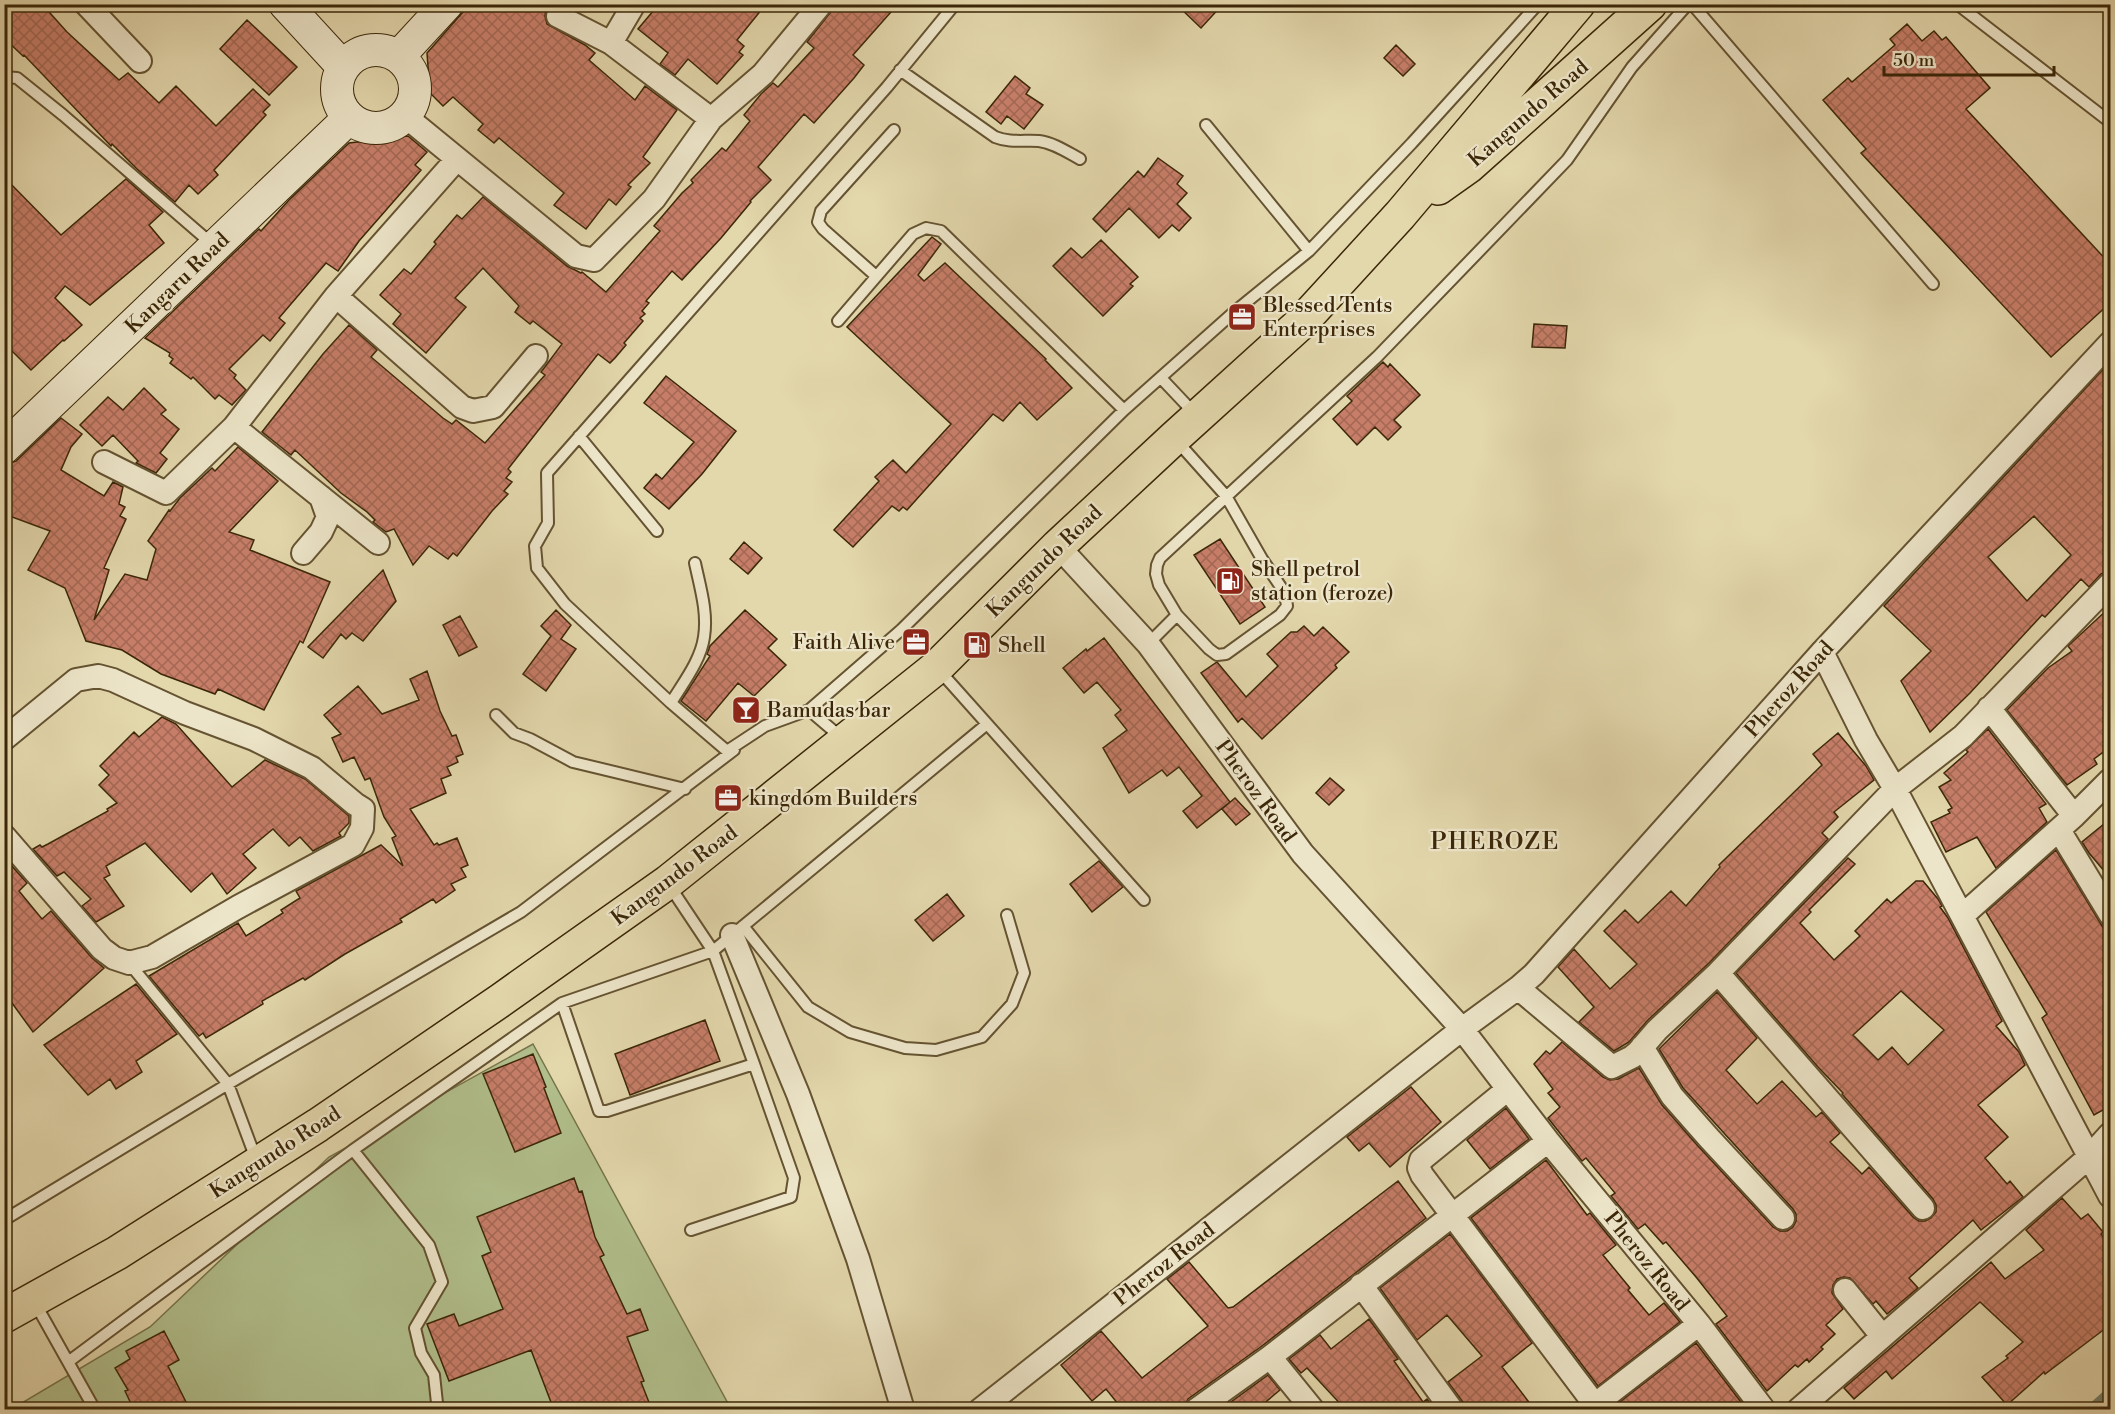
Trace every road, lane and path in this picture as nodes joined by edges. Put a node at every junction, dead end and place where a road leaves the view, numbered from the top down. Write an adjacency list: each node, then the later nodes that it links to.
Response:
1 (87, 4): 15 (street)
2 (285, 4): 16 (main road)
3 (447, 4): 14 (main road)
4 (634, 4): 13 (street)
5 (821, 4): 21 (street)
6 (955, 4): 17 (lane)
7 (1538, 4): 29 (lane)
8 (1578, 4): 27 (highway, Kangundo Road)
9 (1650, 4): 27 (highway, Kangundo Road)
10 (1690, 4): 31 (lane); 43 (lane)
11 (1957, 4): 22 (lane)
12 (558, 16): 13 (street)
13 (611, 43): 21 (street)
14 (399, 56): 16 (main road); 19 (main road)
15 (140, 61)
16 (343, 67): 20 (main road)
17 (900, 70): 26 (lane); 40 (lane)
18 (4, 77): 28 (lane)
19 (405, 116): 20 (main road); 25 (street)
20 (349, 118): 28 (main road, Kangaru Road)
21 (711, 119): 25 (street)
22 (2110, 122)
23 (1206, 125): 29 (lane)
24 (894, 130): 30 (lane)
25 (457, 159): 32 (street)
26 (1080, 159)
27 (1400, 215): 39 (highway, Kangundo Road)
28 (214, 247): 41 (main road, Kangaru Road)
29 (1309, 251): 36 (lane)
30 (876, 276): 33 (lane); 37 (lane)
31 (1933, 284)
32 (336, 296): 35 (street); 38 (street)
33 (838, 321)
34 (2110, 343): 53 (street, Pheroz Road)
35 (536, 356)
36 (1161, 378): 37 (lane); 39 (lane)
37 (1124, 410): 57 (lane)
38 (234, 427): 42 (street); 44 (street)
39 (1186, 428): 43 (lane); 47 (highway, Kangundo Road)
40 (579, 436): 45 (lane); 55 (lane)
41 (4, 448)
42 (104, 462)
43 (1226, 496): 51 (lane); 51 (lane)
44 (321, 497): 46 (street); 48 (street)
45 (657, 531)
46 (378, 543)
47 (1058, 546): 52 (street, Pheroz Road); 54 (highway, Kangundo Road)
48 (303, 553)
49 (695, 563): 55 (lane)
50 (2110, 584): 56 (street)
51 (1177, 615): 52 (lane)
52 (1148, 644): 79 (street, Pheroz Road)
53 (1822, 652): 65 (street); 77 (street, Pheroz Road)
54 (937, 667): 59 (lane); 62 (highway, Kangundo Road)
55 (671, 703): 60 (lane)
56 (1989, 708): 65 (street); 66 (street)
57 (809, 710): 60 (lane); 62 (lane)
58 (496, 715): 64 (lane)
59 (987, 723): 69 (lane); 73 (lane)
60 (765, 726): 64 (lane)
61 (4, 739): 75 (street)
62 (844, 740): 68 (highway, Kangundo Road)
63 (2110, 780): 66 (street)
64 (686, 789): 82 (lane)
65 (1894, 789): 72 (street); 76 (street)
66 (2067, 823): 70 (street); 72 (street)
67 (4, 836): 75 (street)
68 (668, 882): 74 (lane); 88 (highway, Kangundo Road)
69 (1144, 900)
70 (2110, 914)
71 (1007, 915): 73 (lane)
72 (1962, 916): 87 (street)
73 (737, 930): 74 (lane); 106 (street)
74 (712, 951): 78 (lane); 81 (lane)
75 (129, 963): 82 (lane)
76 (1718, 973): 80 (street); 90 (street)
77 (1518, 988): 79 (street, Pheroz Road); 80 (street)
78 (562, 1003): 81 (lane); 86 (lane)
79 (1462, 1029): 83 (street, Pheroz Road); 107 (street, Pheroz Road)
80 (1642, 1047): 92 (street)
81 (754, 1064): 94 (lane)
82 (228, 1084): 88 (lane); 93 (lane)
83 (1508, 1089): 85 (street, Pheroz Road); 91 (street)
84 (2110, 1134): 87 (street)
85 (1548, 1141): 91 (street); 99 (street, Pheroz Road)
86 (353, 1150): 102 (lane); 105 (lane)
87 (2089, 1156): 89 (street); 100 (street)
88 (258, 1164): 97 (highway, Kangundo Road)
89 (2110, 1196)
90 (1923, 1208)
91 (1453, 1215): 95 (street); 103 (street)
92 (1783, 1218)
93 (4, 1220)
94 (691, 1230)
95 (1361, 1285): 101 (street); 110 (street)
96 (1845, 1290): 100 (street)
97 (34, 1300): 98 (highway, Kangundo Road); 102 (lane)
98 (4, 1316)
99 (1699, 1324): 103 (street); 111 (street, Pheroz Road)
100 (1882, 1336): 112 (street)
101 (1270, 1357): 108 (street); 109 (street)
102 (68, 1362): 104 (lane)
103 (1594, 1408)
104 (95, 1410)
105 (441, 1410)
106 (903, 1410)
107 (980, 1410)
108 (1196, 1410)
109 (1313, 1410)
110 (1452, 1410)
111 (1764, 1410)
112 (1798, 1410)

